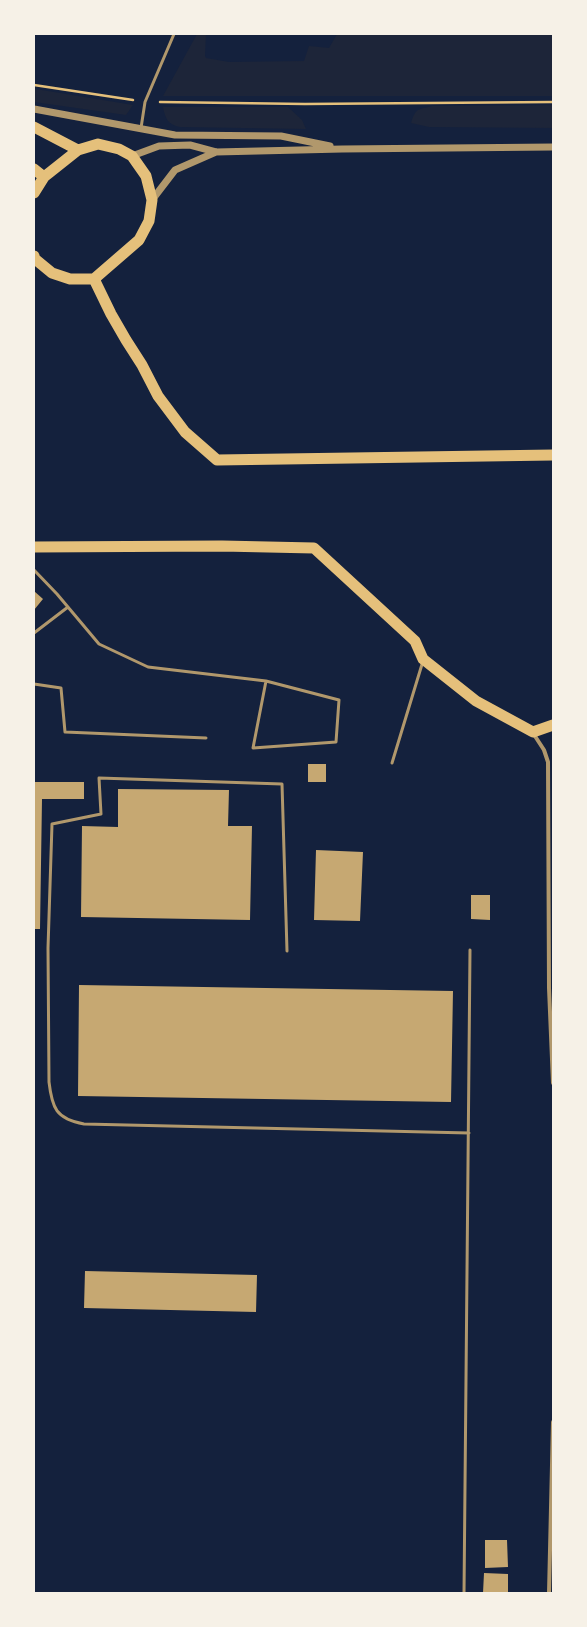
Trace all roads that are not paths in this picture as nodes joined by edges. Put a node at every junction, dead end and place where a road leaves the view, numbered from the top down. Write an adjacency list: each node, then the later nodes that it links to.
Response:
1 (174, 34): 4 (lane)
2 (34, 109): 4 (street)
3 (34, 127): 7 (highway)
4 (141, 128): 6 (street)
5 (553, 147): 6 (street)
6 (342, 149): 8 (street)
7 (78, 150): 9 (highway); 11 (highway)
8 (216, 152): 9 (street); 13 (street)
9 (132, 156): 13 (highway)
10 (34, 170): 11 (highway)
11 (44, 177): 12 (highway)
12 (34, 193)
13 (152, 200): 15 (highway)
14 (34, 256): 15 (highway)
15 (94, 279): 16 (highway)
16 (553, 455)
17 (34, 547): 21 (highway)
18 (34, 570): 19 (lane)
19 (68, 607): 20 (lane); 22 (lane)
20 (34, 633)
21 (423, 659): 25 (highway); 27 (lane)
22 (266, 681): 22 (lane)
23 (34, 684): 26 (lane)
24 (553, 725): 25 (highway)
25 (533, 732): 30 (street)
26 (206, 738)
27 (392, 763)
28 (470, 950): 31 (lane)
29 (287, 951): 31 (lane)
30 (553, 1083)
31 (469, 1133): 33 (lane)
32 (553, 1422): 34 (street)
33 (464, 1593)
34 (549, 1593)

